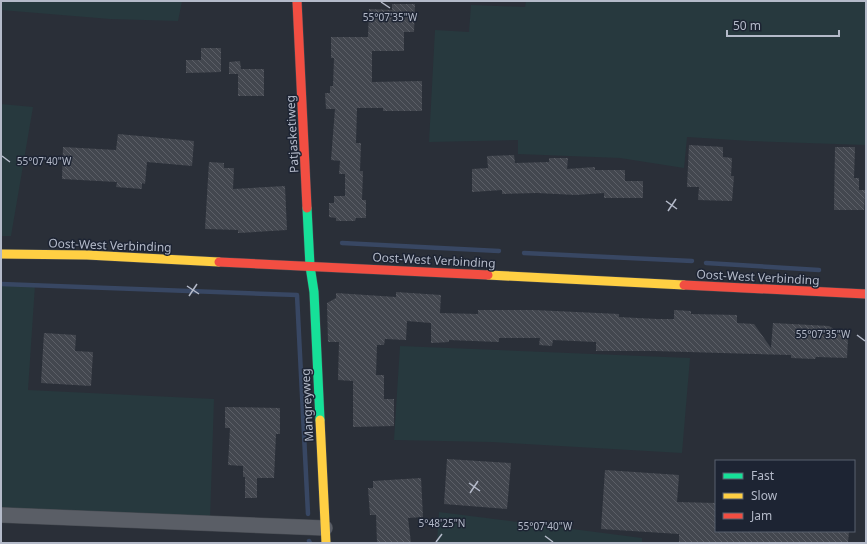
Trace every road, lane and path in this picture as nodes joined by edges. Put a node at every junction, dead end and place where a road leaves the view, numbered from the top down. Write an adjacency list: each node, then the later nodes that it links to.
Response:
1 (297, 1): 3 (main road, Patjasketiweg)
2 (1, 254): 3 (main road, Oost-West Verbinding)
3 (310, 266): 4 (main road, Oost-West Verbinding); 6 (main road, Mangreyweg)
4 (866, 294)
5 (1, 515): 6 (street)
6 (325, 536)

